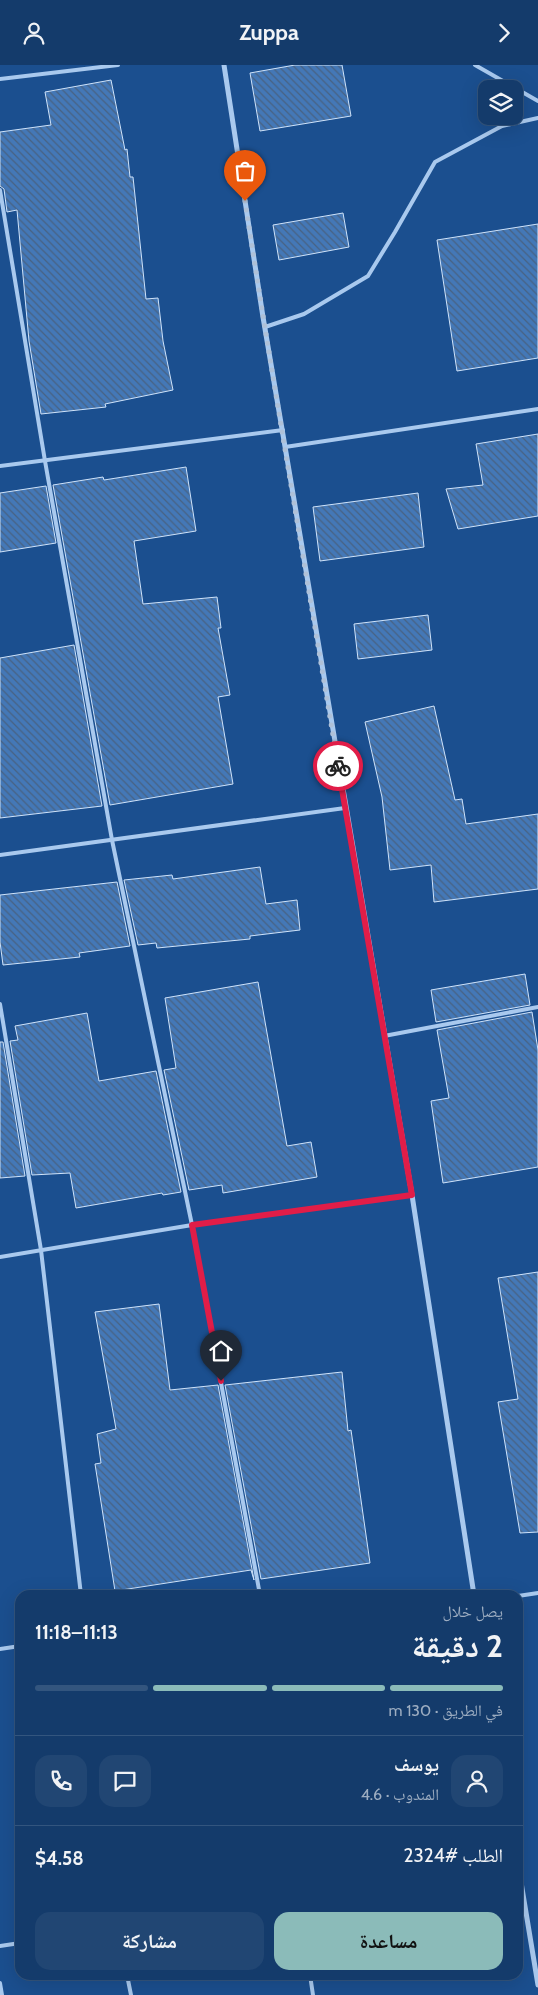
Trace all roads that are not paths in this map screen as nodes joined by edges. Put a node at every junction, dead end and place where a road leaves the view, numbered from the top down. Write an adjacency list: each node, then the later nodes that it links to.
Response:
1 (118, 65): 4 (lane)
2 (224, 65): 8 (street)
3 (474, 65): 5 (lane)
4 (0, 79)
5 (538, 101)
6 (538, 118): 8 (lane)
7 (0, 190): 12 (lane)
8 (265, 327): 10 (street)
9 (538, 409): 11 (lane)
10 (283, 430): 11 (street); 12 (lane)
11 (286, 447): 14 (street)
12 (45, 461): 13 (lane); 15 (lane)
13 (0, 466)
14 (345, 808): 15 (lane); 19 (street)
15 (112, 840): 16 (lane); 21 (lane)
16 (0, 855)
17 (0, 1004): 22 (lane)
18 (538, 1007): 19 (lane)
19 (384, 1036): 20 (street)
20 (412, 1195): 21 (lane); 26 (street)
21 (192, 1225): 22 (lane); 25 (lane)
22 (41, 1251): 23 (lane); 24 (lane)
23 (0, 1257)
24 (80, 1590)
25 (259, 1590)
26 (473, 1590)
27 (538, 1593): 28 (lane)
28 (523, 1595)
29 (15, 1647): 30 (lane)
30 (0, 1649)
31 (523, 1894): 37 (street)
32 (15, 1944): 33 (lane)
33 (0, 1946)
34 (128, 1980): 39 (lane)
35 (311, 1980): 40 (lane)
36 (0, 1983): 38 (lane)
37 (538, 1985)
38 (2, 1995)
39 (131, 1995)
40 (313, 1995)

